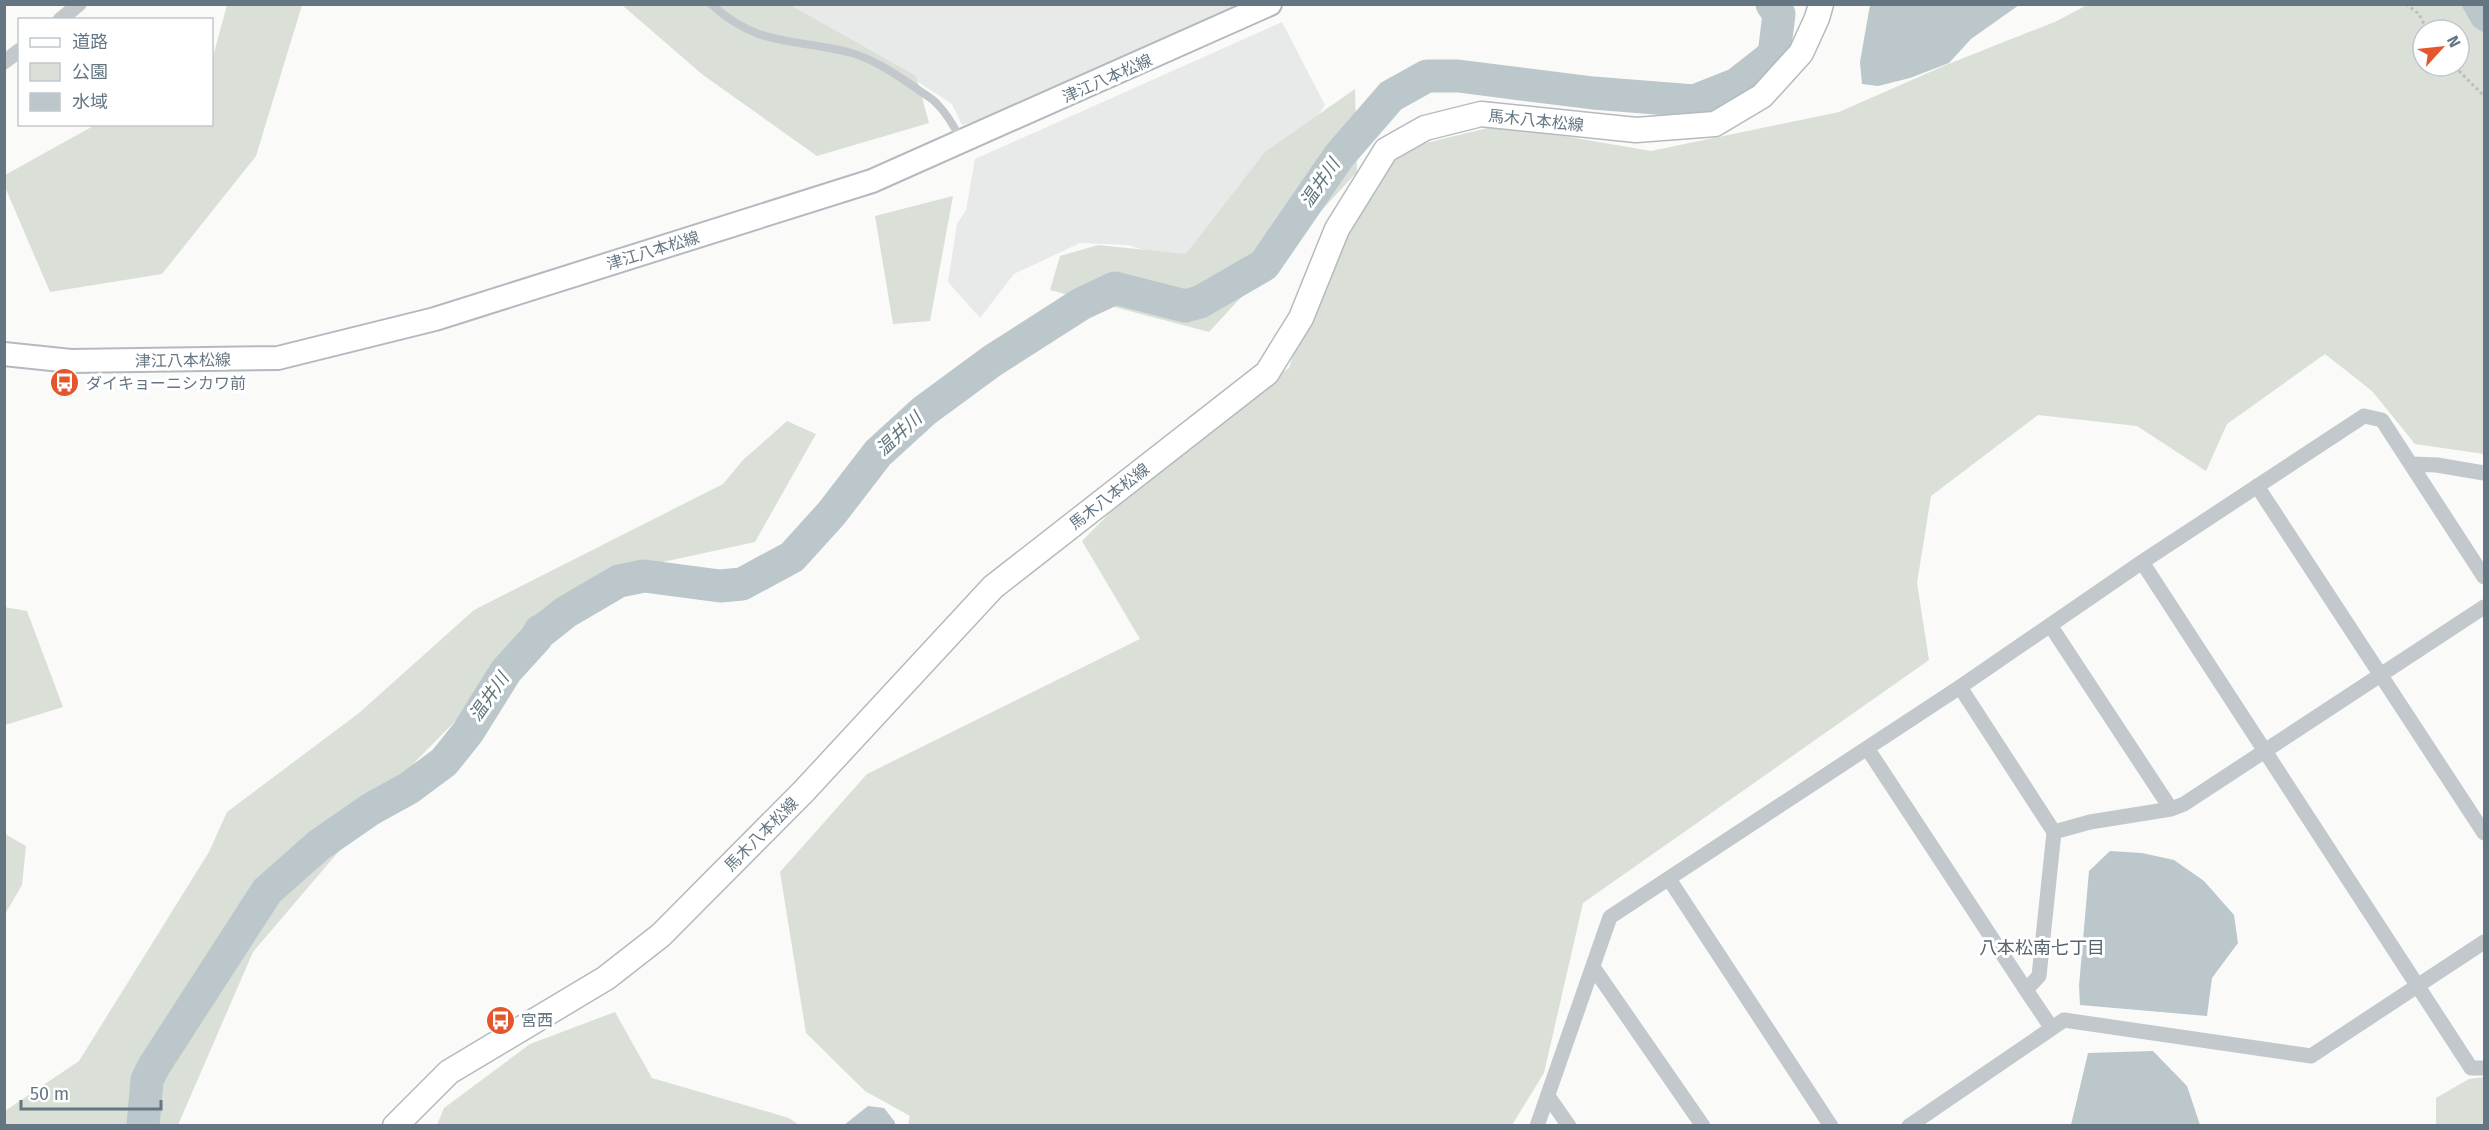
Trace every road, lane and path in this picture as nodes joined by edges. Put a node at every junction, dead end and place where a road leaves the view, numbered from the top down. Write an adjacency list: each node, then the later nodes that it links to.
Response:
1 (79, 4): 6 (street)
2 (711, 4): 12 (lane)
3 (1270, 4): 12 (main road, 津江八本松線)
4 (1821, 4): 36 (main road, 馬木八本松線)
5 (2406, 4): 7 (path)
6 (62, 18)
7 (2421, 18)
8 (18, 52): 9 (street)
9 (4, 62)
10 (2466, 78): 11 (path)
11 (2484, 96)
12 (962, 142): 13 (main road, 津江八本松線)
13 (4, 354)
14 (2412, 464): 15 (street); 16 (street); 18 (street)
15 (2484, 473)
16 (2257, 486): 17 (street); 21 (street)
17 (2142, 562): 20 (street); 24 (street)
18 (2484, 577)
19 (2484, 607): 21 (street)
20 (2050, 625): 22 (street); 25 (street)
21 (2381, 675): 24 (street); 27 (street)
22 (1960, 687): 23 (street); 26 (street)
23 (1867, 748): 28 (street); 32 (street)
24 (2264, 751): 25 (street); 31 (street)
25 (2171, 809): 26 (street)
26 (2054, 832): 32 (street)
27 (2484, 833)
28 (1669, 879): 30 (street); 40 (street)
29 (2484, 942): 31 (street)
30 (1593, 967): 35 (street); 39 (street)
31 (2418, 985): 33 (street); 34 (street)
32 (2026, 990): 33 (street)
33 (2051, 1027): 41 (street)
34 (2484, 1068)
35 (1548, 1096): 37 (street); 38 (street)
36 (395, 1125)
37 (1537, 1125)
38 (1569, 1125)
39 (1703, 1125)
40 (1831, 1125)
41 (1909, 1125)

